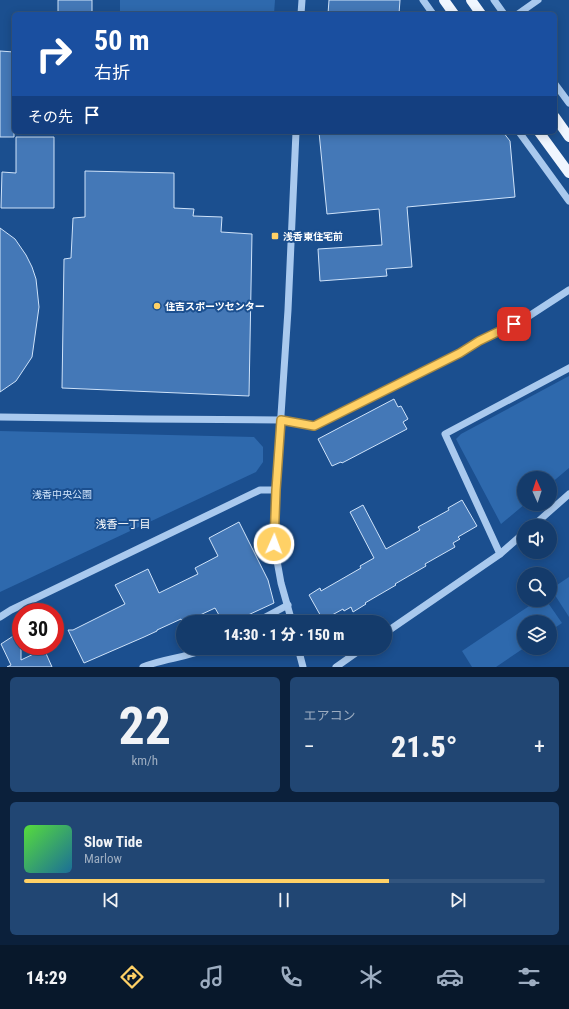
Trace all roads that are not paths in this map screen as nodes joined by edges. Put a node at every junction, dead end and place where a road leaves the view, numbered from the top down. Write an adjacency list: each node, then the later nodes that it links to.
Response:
1 (302, 0): 7 (street)
2 (423, 0): 8 (street)
3 (444, 0): 9 (main road)
4 (471, 0): 10 (main road)
5 (494, 0): 11 (street)
6 (538, 0): 12 (street)
7 (301, 12)
8 (432, 12)
9 (453, 12)
10 (480, 12)
11 (503, 12)
12 (521, 12)
13 (557, 87): 14 (street)
14 (569, 103)
15 (557, 120): 19 (main road)
16 (296, 134): 25 (street)
17 (520, 134): 21 (street)
18 (540, 134): 20 (main road)
19 (569, 137)
20 (569, 173)
21 (569, 201)
22 (569, 290): 25 (street)
23 (569, 368): 30 (street)
24 (0, 417): 25 (street)
25 (281, 420): 26 (street)
26 (276, 490): 31 (street); 34 (street)
27 (569, 494): 28 (street)
28 (541, 519)
29 (517, 539): 30 (street)
30 (500, 554): 35 (street)
31 (288, 605): 32 (street); 33 (street)
32 (269, 615)
33 (290, 615)
34 (0, 617)
35 (392, 628)
36 (185, 655): 39 (street)
37 (300, 655): 40 (street)
38 (353, 655): 41 (street)
39 (143, 667)
40 (303, 667)
41 (336, 667)

